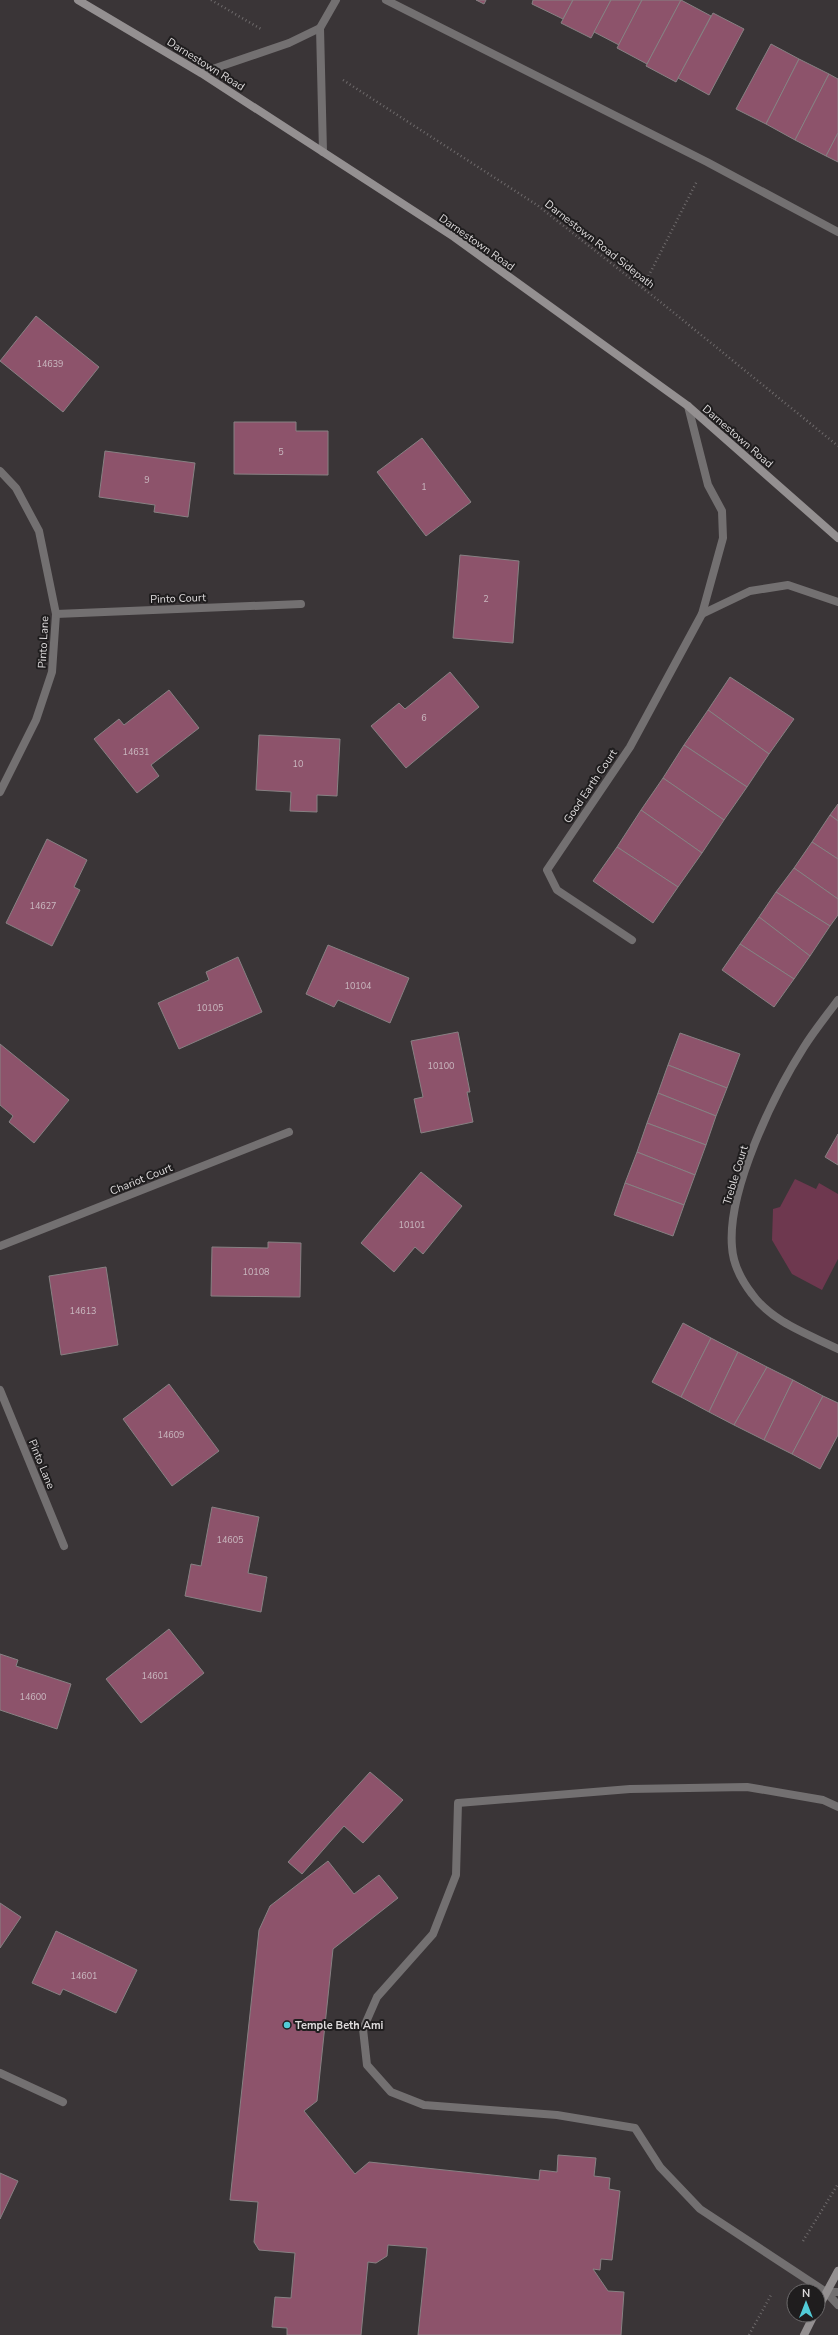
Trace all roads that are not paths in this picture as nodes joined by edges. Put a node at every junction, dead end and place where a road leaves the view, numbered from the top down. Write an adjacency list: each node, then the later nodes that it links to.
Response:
1 (78, 0): 5 (main road, Darnestown Road)
2 (336, 0): 4 (street)
3 (386, 0): 7 (street)
4 (320, 28): 5 (street); 6 (street)
5 (201, 73): 6 (main road, Darnestown Road)
6 (323, 152): 8 (main road, Darnestown Road)
7 (838, 232)
8 (688, 406): 10 (main road, Darnestown Road); 14 (street, Good Earth Court)
9 (0, 471): 13 (street, Pinto Lane)
10 (838, 538)
11 (838, 602): 14 (street)
12 (301, 604): 13 (street, Pinto Court)
13 (56, 614): 15 (street, Pinto Lane)
14 (702, 614): 16 (street, Good Earth Court)
15 (0, 792)
16 (632, 940)
17 (838, 1000): 20 (street, Treble Court)
18 (289, 1132): 19 (street, Chariot Court)
19 (0, 1246)
20 (838, 1349)
21 (0, 1390): 22 (street, Pinto Lane)
22 (64, 1546)
23 (838, 1807): 27 (street)
24 (0, 2073): 25 (street)
25 (63, 2102)
26 (838, 2271): 28 (main road)
27 (812, 2283)
28 (826, 2292): 29 (street); 30 (street)
29 (838, 2292)
30 (838, 2305)
31 (810, 2323): 32 (main road)
32 (804, 2335)

